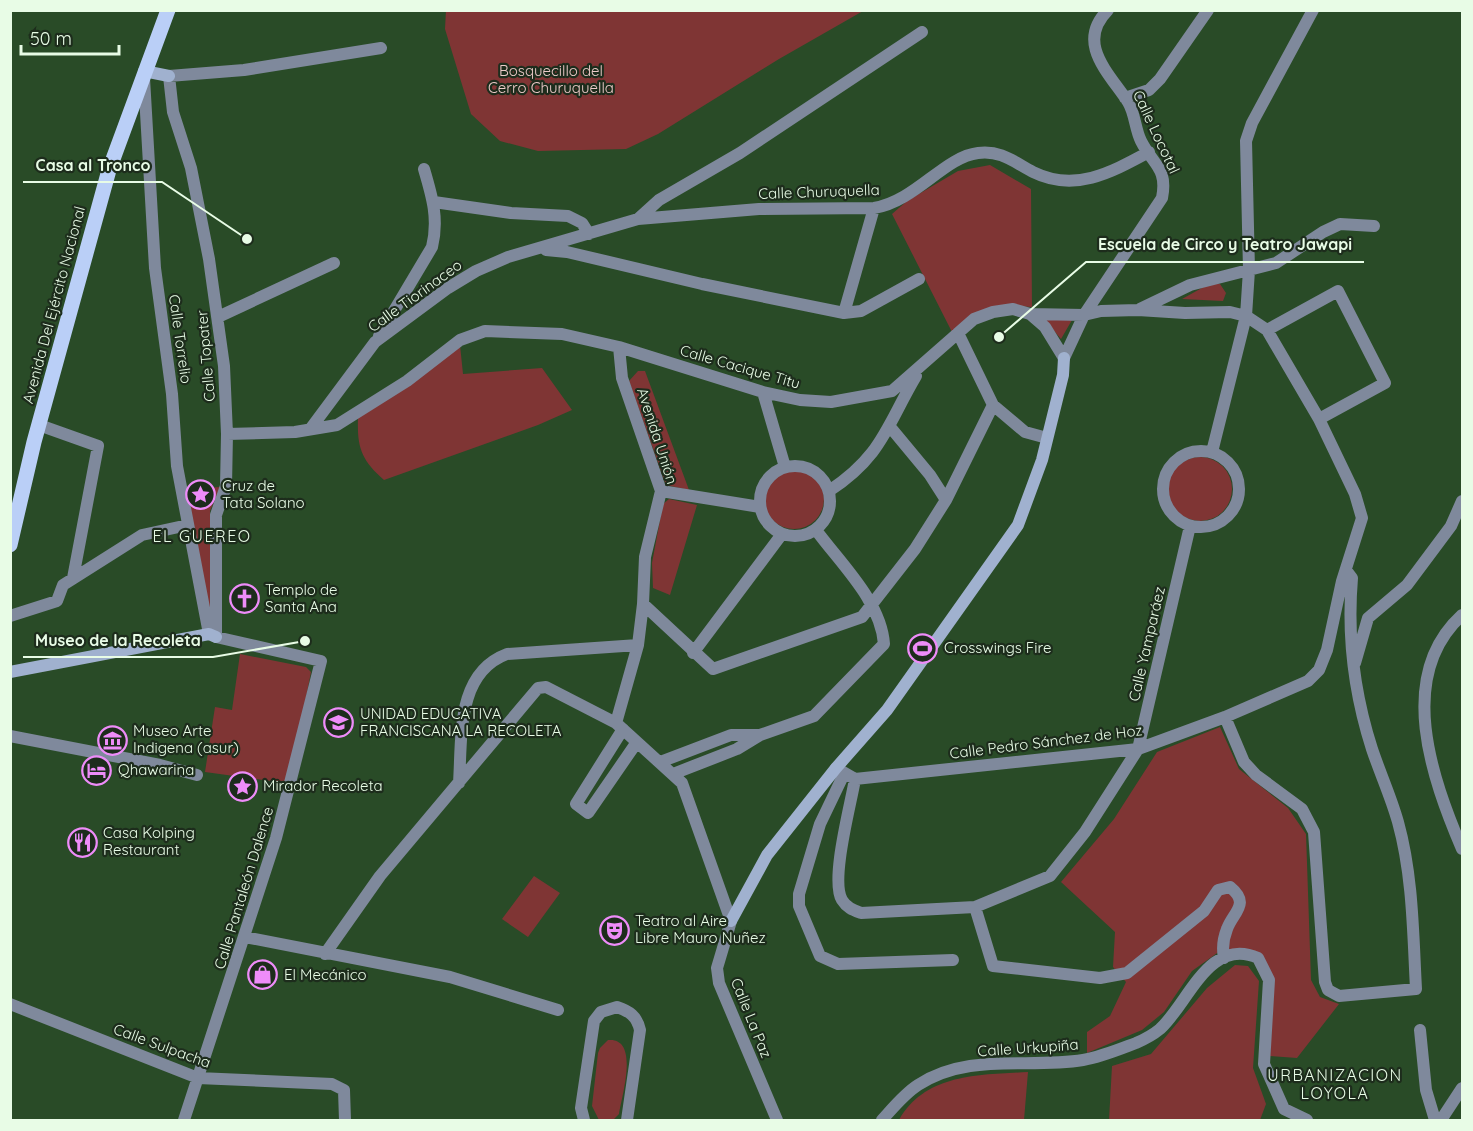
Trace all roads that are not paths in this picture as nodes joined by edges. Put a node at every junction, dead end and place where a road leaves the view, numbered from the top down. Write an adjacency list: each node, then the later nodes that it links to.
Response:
1 (168, 10): 7 (main road, Avenida Del Ejército Nacional)
2 (1108, 10): 9 (street, Calle Locotal)
3 (1208, 10): 9 (street)
4 (1313, 10): 19 (street)
5 (922, 32): 14 (street)
6 (381, 48): 8 (street)
7 (144, 71): 8 (street); 36 (main road, Avenida Del Ejército Nacional); 48 (street, Calle Torrelio)
8 (169, 76): 26 (street, Calle Topater)
9 (1125, 98): 10 (street, Calle Locotal)
10 (1149, 152): 13 (street, Calle Churuquella); 24 (street, Calle Locotal)
11 (423, 170): 12 (street)
12 (435, 202): 16 (street); 29 (street)
13 (874, 208): 14 (street, Calle Churuquella); 22 (street)
14 (638, 219): 16 (street, Calle Churuquella)
15 (1374, 226): 19 (street)
16 (589, 234): 17 (street, Calle Churuquella)
17 (538, 249): 22 (street); 29 (street, Calle Tiorinaceo)
18 (334, 263): 26 (street)
19 (1249, 270): 21 (street); 25 (street)
20 (919, 279): 22 (street)
21 (1138, 310): 24 (street, Calle Cacique Titu); 25 (street, Calle Cacique Titu)
22 (844, 314)
23 (1030, 314): 24 (street, Calle Cacique Titu); 28 (street, Calle Cacique Titu); 31 (street)
24 (1084, 315): 31 (street, Calle Locotal)
25 (1246, 316): 27 (street, Calle Pedro Sánchez de Hoz); 41 (street)
26 (218, 317): 39 (street, Calle Topater)
27 (1267, 330): 35 (street, Calle Pedro Sánchez de Hoz); 35 (street)
28 (958, 333): 32 (street, Calle Cacique Titu); 34 (street)
29 (375, 342): 37 (street, Calle Tiorinaceo)
30 (619, 347): 33 (street, Calle Cacique Titu); 37 (street, Calle Cacique Titu); 43 (street, Avenida Unión)
31 (1064, 358): 40 (street)
32 (921, 368): 33 (street, Calle Cacique Titu); 38 (street)
33 (763, 392): 42 (street)
34 (993, 405): 40 (street); 45 (street)
35 (1319, 419): 53 (street, Calle Pedro Sánchez de Hoz)
36 (39, 425): 52 (main road, Avenida Del Ejército Nacional); 54 (street)
37 (311, 428): 39 (street, Calle Cacique Titu)
38 (891, 428): 44 (street); 45 (street)
39 (227, 434): 59 (street, Calle Topater)
40 (1047, 438): 71 (street)
41 (1212, 452): 49 (street); 49 (street)
42 (785, 467): 44 (street); 47 (street)
43 (661, 491): 47 (street); 55 (street, Avenida Unión)
44 (829, 491): 50 (street)
45 (946, 500): 56 (street)
46 (1462, 501): 62 (street)
47 (760, 507): 51 (street)
48 (188, 525): 54 (street); 59 (street, Calle Torrelio)
49 (1190, 526): 69 (street, Calle Yamparáez)
50 (816, 530): 51 (street); 56 (street)
51 (782, 534): 61 (street)
52 (10, 545)
53 (1346, 570): 62 (street); 64 (street, Calle Pedro Sánchez de Hoz)
54 (72, 578): 58 (street)
55 (643, 604): 60 (street, Avenida Unión); 61 (street)
56 (873, 607): 61 (street); 66 (street)
57 (1462, 615): 75 (street)
58 (10, 616)
59 (212, 636): 63 (street); 78 (street, Calle Pantaleón Dalence)
60 (638, 645): 65 (street, Avenida Unión); 74 (street)
61 (693, 653)
62 (1353, 671): 64 (street)
63 (10, 672)
64 (1225, 717): 69 (street, Calle Pedro Sánchez de Hoz)
65 (620, 726): 68 (street); 68 (street, Avenida Unión); 74 (street)
66 (760, 735): 70 (street); 72 (street)
67 (10, 736): 73 (street)
68 (637, 742): 70 (street)
69 (1138, 749): 71 (street, Calle Pedro Sánchez de Hoz); 76 (street, Calle Yamparáez)
70 (660, 762): 72 (street)
71 (845, 773): 76 (street, Calle Yamparáez); 77 (street); 81 (street)
72 (673, 774): 77 (street)
73 (197, 775)
74 (459, 783): 79 (street)
75 (1462, 849)
76 (975, 907): 80 (street)
77 (731, 921): 91 (street, Calle La Paz)
78 (245, 937): 79 (street); 85 (street, Calle Pantaleón Dalence)
79 (325, 954): 83 (street)
80 (1224, 958): 92 (street, Calle Urkupiña); 93 (street)
81 (953, 960)
82 (10, 1004): 85 (street, Calle Sulpacha)
83 (558, 1010)
84 (1420, 1030): 94 (street)
85 (198, 1078): 87 (street, Calle Pantaleón Dalence); 88 (street, Calle Sulpacha)
86 (1462, 1088): 95 (street)
87 (184, 1120)
88 (345, 1120)
89 (584, 1120): 90 (street)
90 (627, 1120)
91 (777, 1120)
92 (882, 1120)
93 (1307, 1120)
94 (1435, 1120)
95 (1441, 1120)

